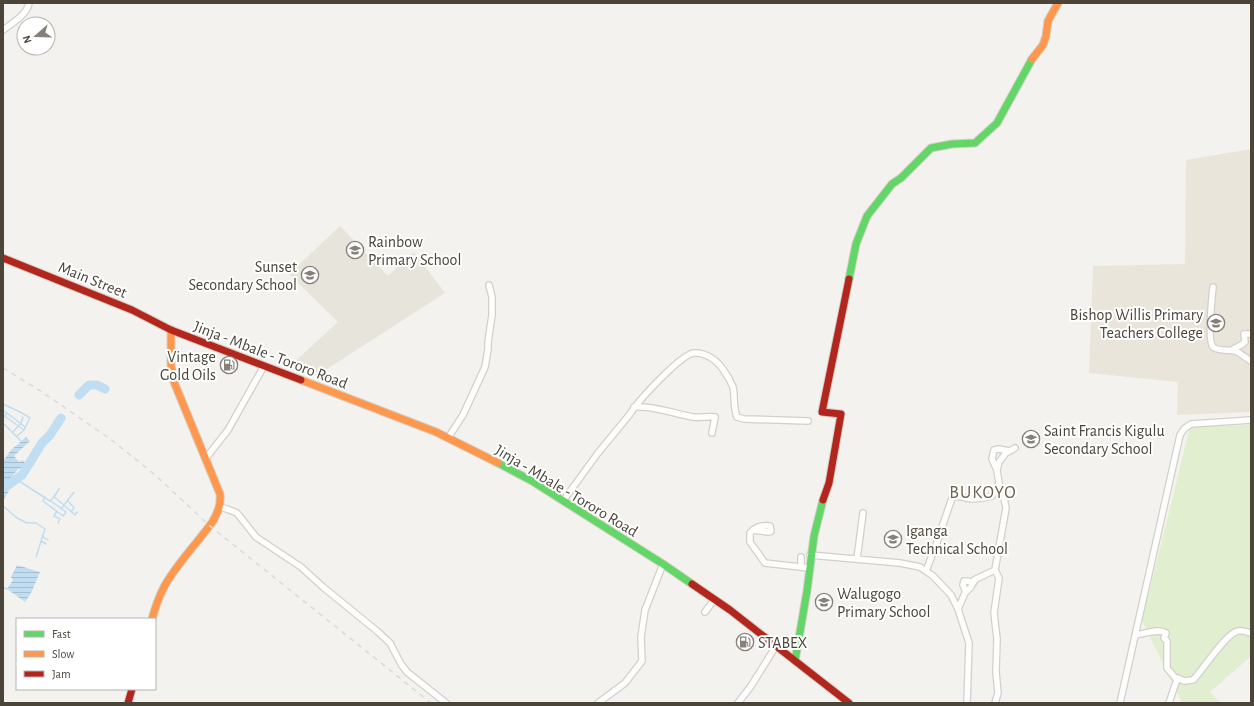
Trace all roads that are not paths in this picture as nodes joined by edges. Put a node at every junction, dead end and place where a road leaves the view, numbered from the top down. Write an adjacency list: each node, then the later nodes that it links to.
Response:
1 (29, 3): 3 (street)
2 (1058, 3): 26 (main road)
3 (3, 30)
4 (3, 258): 7 (main road, Main Street)
5 (489, 285): 16 (street)
6 (1213, 287): 9 (street)
7 (171, 330): 11 (main road, Jinja - Mbale - Tororo Road); 19 (main road)
8 (1251, 334): 9 (street)
9 (1232, 350): 10 (street)
10 (1251, 361)
11 (264, 366): 16 (main road, Jinja - Mbale - Tororo Road); 19 (street)
12 (634, 408): 14 (street); 15 (street); 22 (street)
13 (1251, 420): 39 (street)
14 (808, 421)
15 (712, 433)
16 (448, 438): 22 (main road, Jinja - Mbale - Tororo Road)
17 (1015, 448): 18 (street)
18 (1009, 451): 20 (street); 20 (street)
19 (206, 458): 23 (main road)
20 (997, 470): 21 (street)
21 (999, 484): 32 (street); 33 (street)
22 (563, 501): 29 (main road, Jinja - Mbale - Tororo Road)
23 (220, 507): 37 (main road); 45 (street)
24 (863, 513): 28 (street)
25 (753, 530): 30 (street)
26 (810, 555): 28 (street); 31 (main road)
27 (801, 557): 30 (street)
28 (857, 559): 33 (street)
29 (663, 564): 34 (main road, Jinja - Mbale - Tororo Road); 46 (street)
30 (801, 567): 31 (street)
31 (809, 568): 41 (main road)
32 (996, 570): 35 (street); 50 (street)
33 (926, 571): 35 (street)
34 (714, 600): 36 (street); 40 (main road, Jinja - Mbale - Tororo Road)
35 (958, 609): 49 (street)
36 (705, 612)
37 (152, 618)
38 (1251, 633): 42 (street)
39 (1135, 635): 42 (street); 51 (street)
40 (776, 646): 41 (main road, Jinja - Mbale - Tororo Road); 47 (street)
41 (795, 661): 48 (main road, Jinja - Mbale - Tororo Road)
42 (1177, 680): 52 (street)
43 (132, 690): 44 (main road)
44 (128, 703)
45 (446, 703)
46 (598, 703)
47 (738, 703)
48 (849, 703)
49 (967, 703)
50 (995, 703)
51 (1120, 703)
52 (1169, 703)

